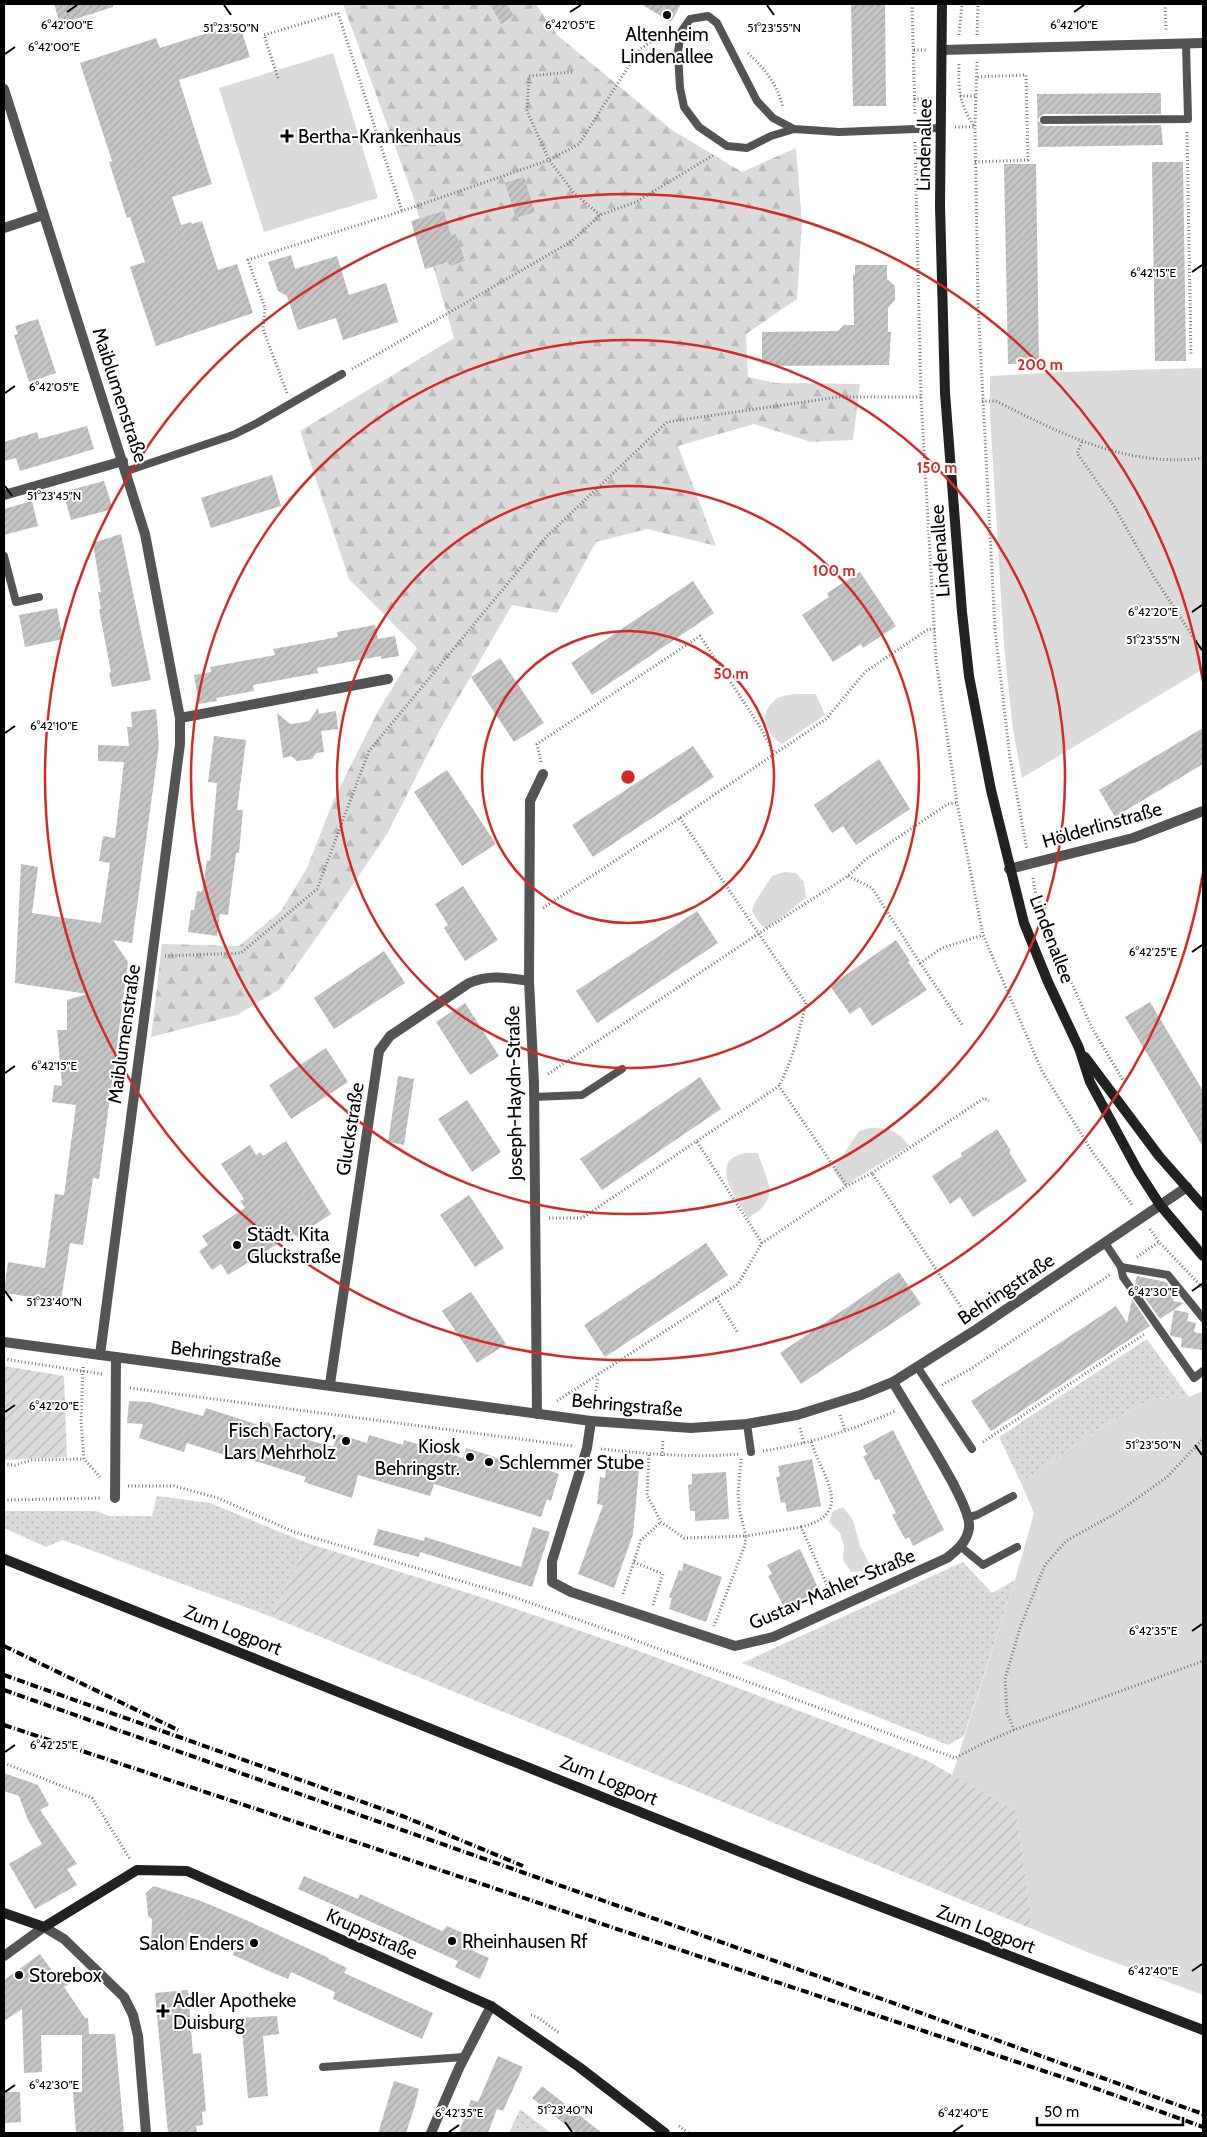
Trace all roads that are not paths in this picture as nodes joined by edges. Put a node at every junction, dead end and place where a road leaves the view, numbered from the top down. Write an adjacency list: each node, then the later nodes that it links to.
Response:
1 (942, 4): 4 (street, Lindenallee)
2 (1186, 43): 3 (street); 4 (street); 6 (lane)
3 (1203, 43)
4 (942, 50): 7 (street, Lindenallee)
5 (4, 89): 9 (street, Maiblumenstraße)
6 (1044, 120)
7 (941, 128): 8 (lane); 21 (street, Lindenallee)
8 (794, 129): 8 (lane)
9 (43, 215): 10 (street); 12 (street, Maiblumenstraße)
10 (4, 228)
11 (342, 374): 13 (lane)
12 (123, 461): 13 (street, Maiblumenstraße); 14 (street)
13 (126, 471): 18 (street, Maiblumenstraße)
14 (4, 495)
15 (4, 556): 16 (lane)
16 (39, 597)
17 (388, 679): 18 (street)
18 (180, 718): 34 (street, Maiblumenstraße)
19 (543, 774): 22 (street, Joseph-Haydn-Straße)
20 (1203, 811): 21 (street, Hölderlinstraße)
21 (1009, 868): 23 (street, Lindenallee)
22 (529, 981): 25 (street, Joseph-Haydn-Straße); 39 (street, Gluckstraße)
23 (1079, 1048): 26 (street, Lindenallee); 27 (street, Lindenallee)
24 (622, 1069): 25 (lane)
25 (534, 1097): 40 (street, Joseph-Haydn-Straße)
26 (1187, 1187): 27 (street, Behringstraße); 28 (street, Lindenallee)
27 (1160, 1205): 29 (street, Behringstraße); 30 (street, Lindenallee)
28 (1203, 1206)
29 (1105, 1243): 31 (lane); 36 (street, Behringstraße)
30 (1203, 1256)
31 (1121, 1267): 32 (lane); 37 (lane)
32 (1203, 1318)
33 (4, 1342): 34 (street, Behringstraße)
34 (100, 1355): 35 (street, Behringstraße)
35 (116, 1357): 39 (street, Behringstraße); 46 (street)
36 (918, 1368): 38 (street, Behringstraße); 43 (lane)
37 (1203, 1371)
38 (893, 1382): 42 (street, Behringstraße); 47 (street)
39 (330, 1384): 40 (street, Behringstraße)
40 (537, 1414): 41 (street, Behringstraße)
41 (591, 1421): 42 (street, Behringstraße); 48 (street, Gustav-Mahler-Straße)
42 (748, 1424): 44 (lane)
43 (972, 1449)
44 (751, 1452)
45 (1013, 1496): 47 (lane)
46 (115, 1498)
47 (969, 1517): 48 (street)
48 (961, 1547): 49 (lane)
49 (1017, 1547)
50 (4, 1559): 55 (street, Zum Logport)
51 (4, 1913): 52 (street)
52 (44, 1927): 53 (street); 54 (street, Kruppstraße); 58 (street)
53 (4, 1956)
54 (491, 2006): 56 (street); 60 (street, Kruppstraße)
55 (1203, 2030)
56 (464, 2058): 57 (lane); 59 (street)
57 (323, 2067)
58 (146, 2133)
59 (431, 2133)
60 (665, 2133)

